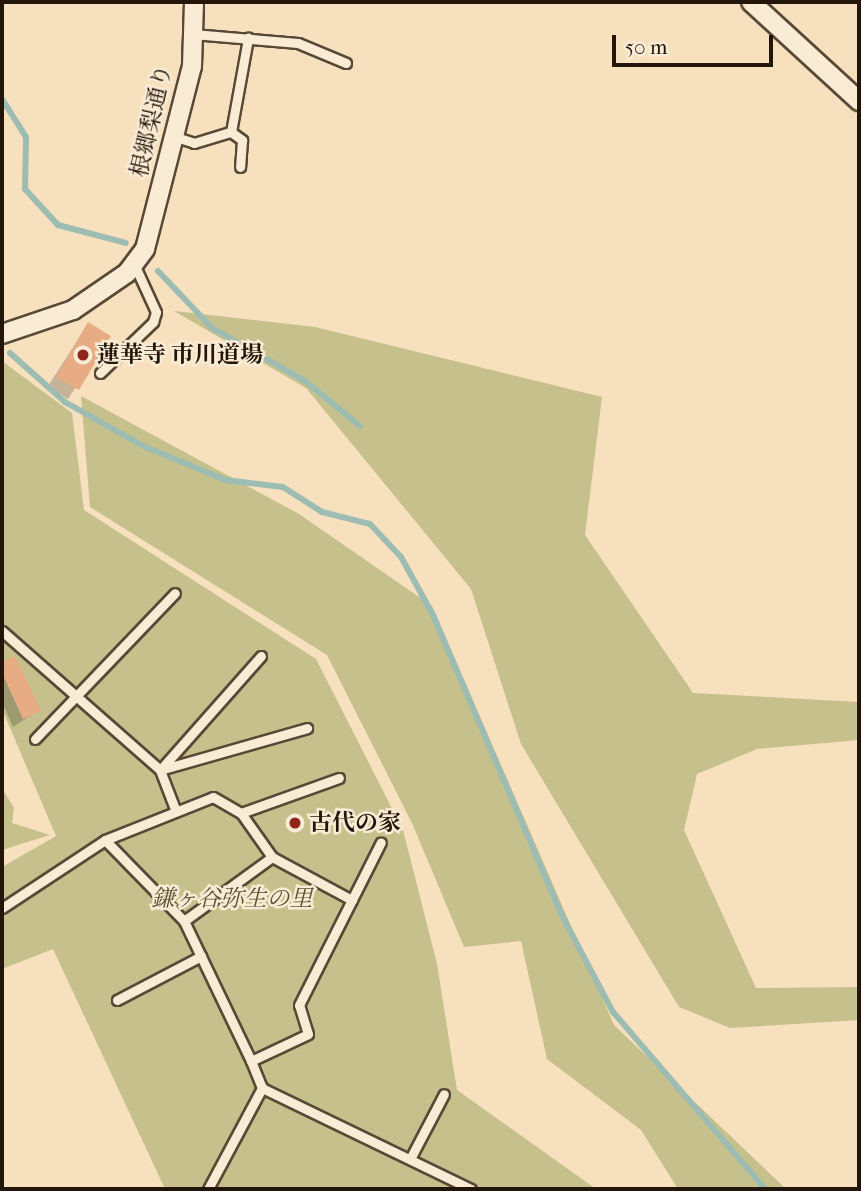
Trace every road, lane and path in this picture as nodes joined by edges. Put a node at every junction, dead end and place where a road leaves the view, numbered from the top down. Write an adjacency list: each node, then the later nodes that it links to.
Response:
1 (194, 2): 3 (street, 根郷梨通り)
2 (751, 2): 6 (street)
3 (193, 34): 4 (lane); 8 (street, 根郷梨通り)
4 (248, 38): 5 (lane); 7 (lane)
5 (346, 64)
6 (859, 101)
7 (231, 132): 8 (lane); 9 (lane)
8 (173, 136): 10 (street, 根郷梨通り)
9 (240, 167)
10 (131, 269): 11 (street); 12 (lane)
11 (2, 334)
12 (100, 373)
13 (176, 593): 16 (lane)
14 (2, 631): 16 (lane)
15 (261, 656): 19 (lane)
16 (77, 696): 18 (lane); 19 (lane)
17 (307, 727): 19 (lane)
18 (35, 739)
19 (160, 770): 21 (lane)
20 (339, 778): 22 (lane)
21 (175, 808): 22 (lane); 23 (lane)
22 (241, 813): 25 (lane)
23 (105, 840): 27 (lane); 28 (lane)
24 (381, 842): 26 (lane)
25 (272, 857): 26 (lane); 28 (lane)
26 (352, 900): 31 (lane)
27 (2, 908)
28 (184, 920): 29 (lane)
29 (201, 956): 30 (lane); 31 (lane)
30 (117, 1000)
31 (251, 1061): 32 (lane)
32 (262, 1088): 34 (lane); 35 (lane)
33 (444, 1094): 34 (lane)
34 (410, 1159): 36 (lane)
35 (208, 1189)
36 (471, 1189)

